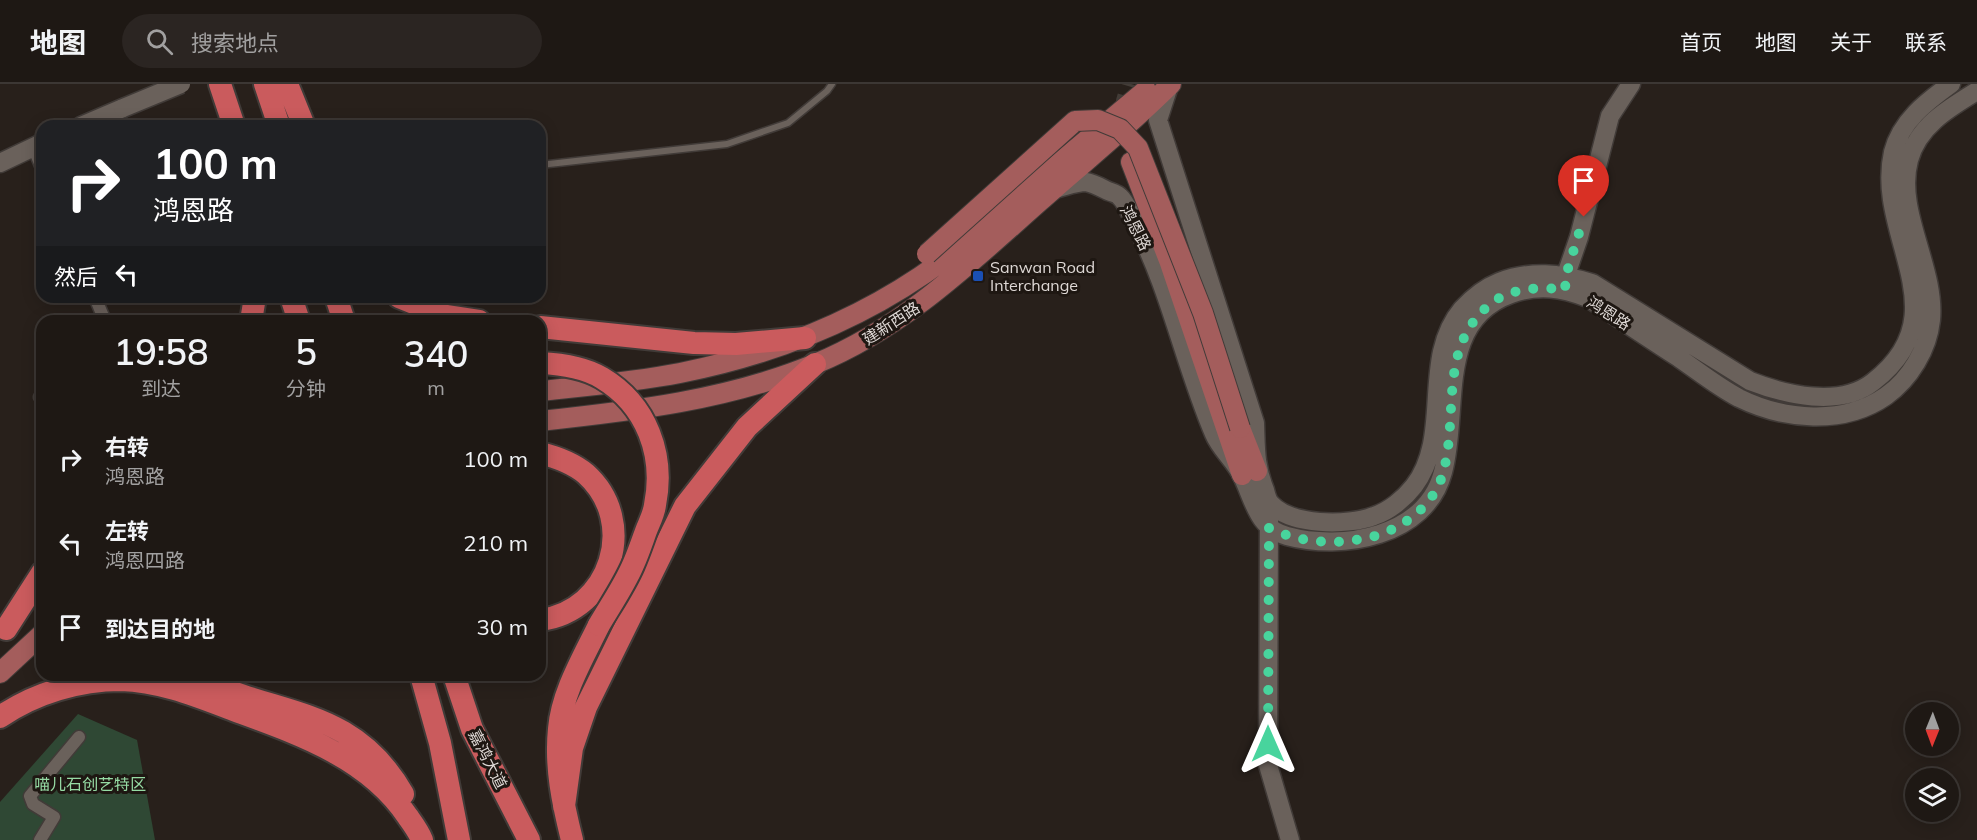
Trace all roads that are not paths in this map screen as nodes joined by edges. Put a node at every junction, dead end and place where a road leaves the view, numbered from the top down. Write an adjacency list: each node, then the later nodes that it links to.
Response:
1 (182, 84): 10 (main road, bridge)
2 (220, 84): 11 (highway)
3 (265, 84): 12 (highway)
4 (287, 84): 13 (highway)
5 (832, 84): 17 (lane)
6 (1631, 84): 19 (main road)
7 (1951, 84): 19 (main road, 鸿恩路)
8 (1164, 85): 18 (main road, 建新西路); 22 (main road, 建新西路); 32 (main road, 鸿恩路)
9 (1977, 91): 19 (main road, 鸿恩路)
10 (95, 120)
11 (231, 120)
12 (277, 120)
13 (302, 120)
14 (36, 146): 16 (main road)
15 (1131, 162): 32 (main road)
16 (0, 163)
17 (546, 164)
18 (1054, 189): 28 (main road, 建新西路); 32 (main road, 鸿恩路)
19 (1566, 282): 33 (main road, 鸿恩路); 34 (main road, 鸿恩路)
20 (414, 303): 21 (highway)
21 (444, 315)
22 (854, 315): 24 (main road, 建新西路); 32 (main road, bridge)
23 (546, 328): 26 (highway)
24 (805, 338): 26 (highway); 29 (main road, 建新西路)
25 (546, 341): 26 (highway)
26 (694, 343)
27 (546, 363): 48 (highway, bridge)
28 (815, 364): 30 (main road, 建新西路); 48 (highway)
29 (546, 390)
30 (546, 420)
31 (546, 455): 37 (highway)
32 (1249, 473): 33 (main road, 鸿恩路); 34 (main road, 鸿恩路)
33 (1269, 502): 34 (main road)
34 (1269, 528): 54 (main road)
35 (36, 582): 38 (highway)
36 (36, 601): 38 (main road)
37 (546, 619)
38 (3, 632)
39 (36, 640): 40 (main road)
40 (0, 674)
41 (112, 681): 46 (highway)
42 (134, 681): 49 (highway)
43 (207, 681): 49 (highway)
44 (423, 681): 51 (highway)
45 (456, 681): 52 (highway, 嘉鸿大道)
46 (0, 717)
47 (79, 737): 50 (street)
48 (564, 806): 53 (highway)
49 (422, 838)
50 (40, 840)
51 (459, 840)
52 (529, 840)
53 (572, 840)
54 (1290, 840)

